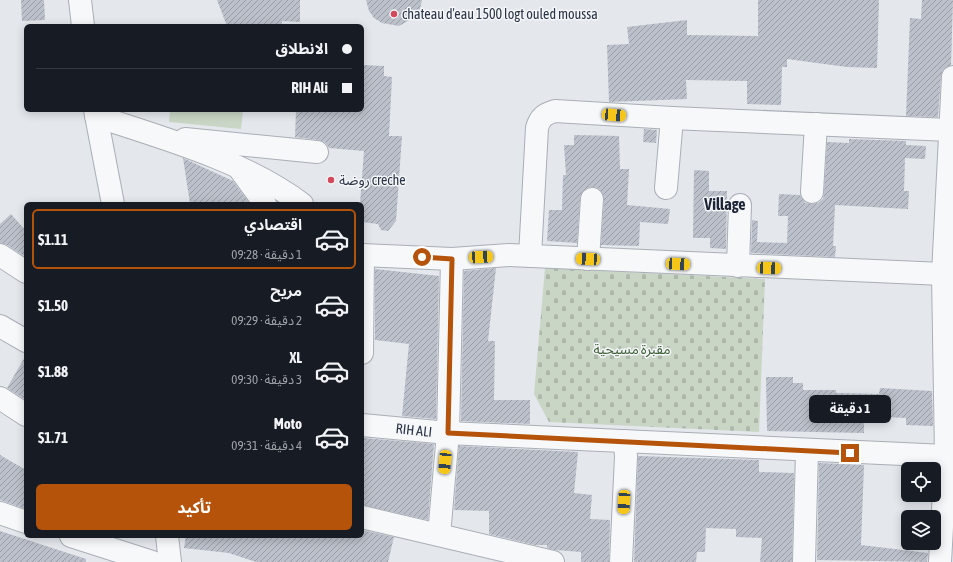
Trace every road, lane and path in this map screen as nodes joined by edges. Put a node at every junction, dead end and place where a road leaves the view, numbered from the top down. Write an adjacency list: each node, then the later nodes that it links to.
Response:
1 (80, 0): 2 (street)
2 (83, 24)
3 (953, 78): 7 (street)
4 (95, 113): 8 (street); 15 (street)
5 (672, 118): 6 (street); 12 (street); 21 (street)
6 (816, 124): 7 (street); 13 (street)
7 (950, 130): 10 (street)
8 (165, 139): 9 (street); 11 (street)
9 (317, 152)
10 (951, 156): 26 (street)
11 (239, 168): 16 (street); 17 (street)
12 (666, 188)
13 (812, 192)
14 (592, 199): 23 (street)
15 (113, 202)
16 (263, 202)
17 (299, 202)
18 (740, 205): 24 (street)
19 (0, 255): 25 (street)
20 (364, 255): 22 (street)
21 (530, 256): 22 (street); 23 (street)
22 (452, 259): 32 (street)
23 (588, 259): 24 (street)
24 (738, 266): 26 (street)
25 (24, 271)
26 (943, 274): 35 (street)
27 (0, 326): 28 (street)
28 (24, 340)
29 (0, 398): 30 (street)
30 (24, 414)
31 (364, 424): 32 (street, RIH ALI)
32 (448, 433): 33 (street, RIH ALI); 39 (street)
33 (625, 441): 34 (street, RIH ALI); 45 (street)
34 (807, 451): 35 (street, RIH ALI); 46 (street)
35 (946, 456): 47 (street)
36 (0, 513): 38 (street)
37 (364, 518): 39 (street)
38 (24, 521)
39 (439, 535): 44 (street)
40 (77, 538): 42 (street)
41 (166, 538): 43 (street)
42 (152, 562)
43 (170, 562)
44 (553, 562)
45 (620, 562)
46 (804, 562)
47 (940, 562)

